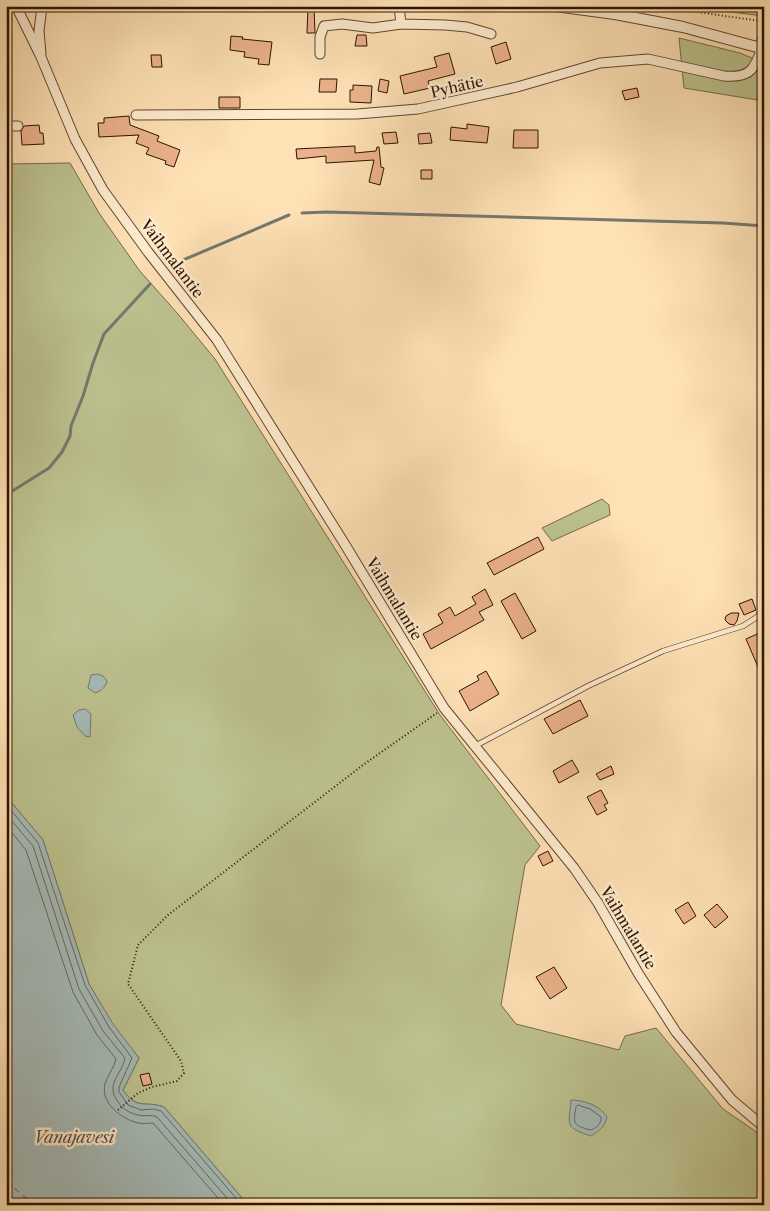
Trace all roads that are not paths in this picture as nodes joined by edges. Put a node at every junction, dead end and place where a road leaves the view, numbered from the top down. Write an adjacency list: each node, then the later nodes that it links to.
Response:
1 (16, 6): 10 (street, Vaihmalantie)
2 (42, 6): 10 (street, Vaihmalantie)
3 (399, 6): 5 (street)
4 (555, 6): 8 (street)
5 (401, 24): 7 (street); 9 (street)
6 (764, 28): 8 (lane)
7 (491, 34)
8 (761, 48): 11 (street, Pyhätie)
9 (320, 54)
10 (41, 57): 15 (street, Vaihmalantie)
11 (136, 115)
12 (6, 126): 13 (street)
13 (18, 126)
14 (764, 608): 15 (lane)
15 (475, 746): 16 (street, Vaihmalantie)
16 (764, 1127)

